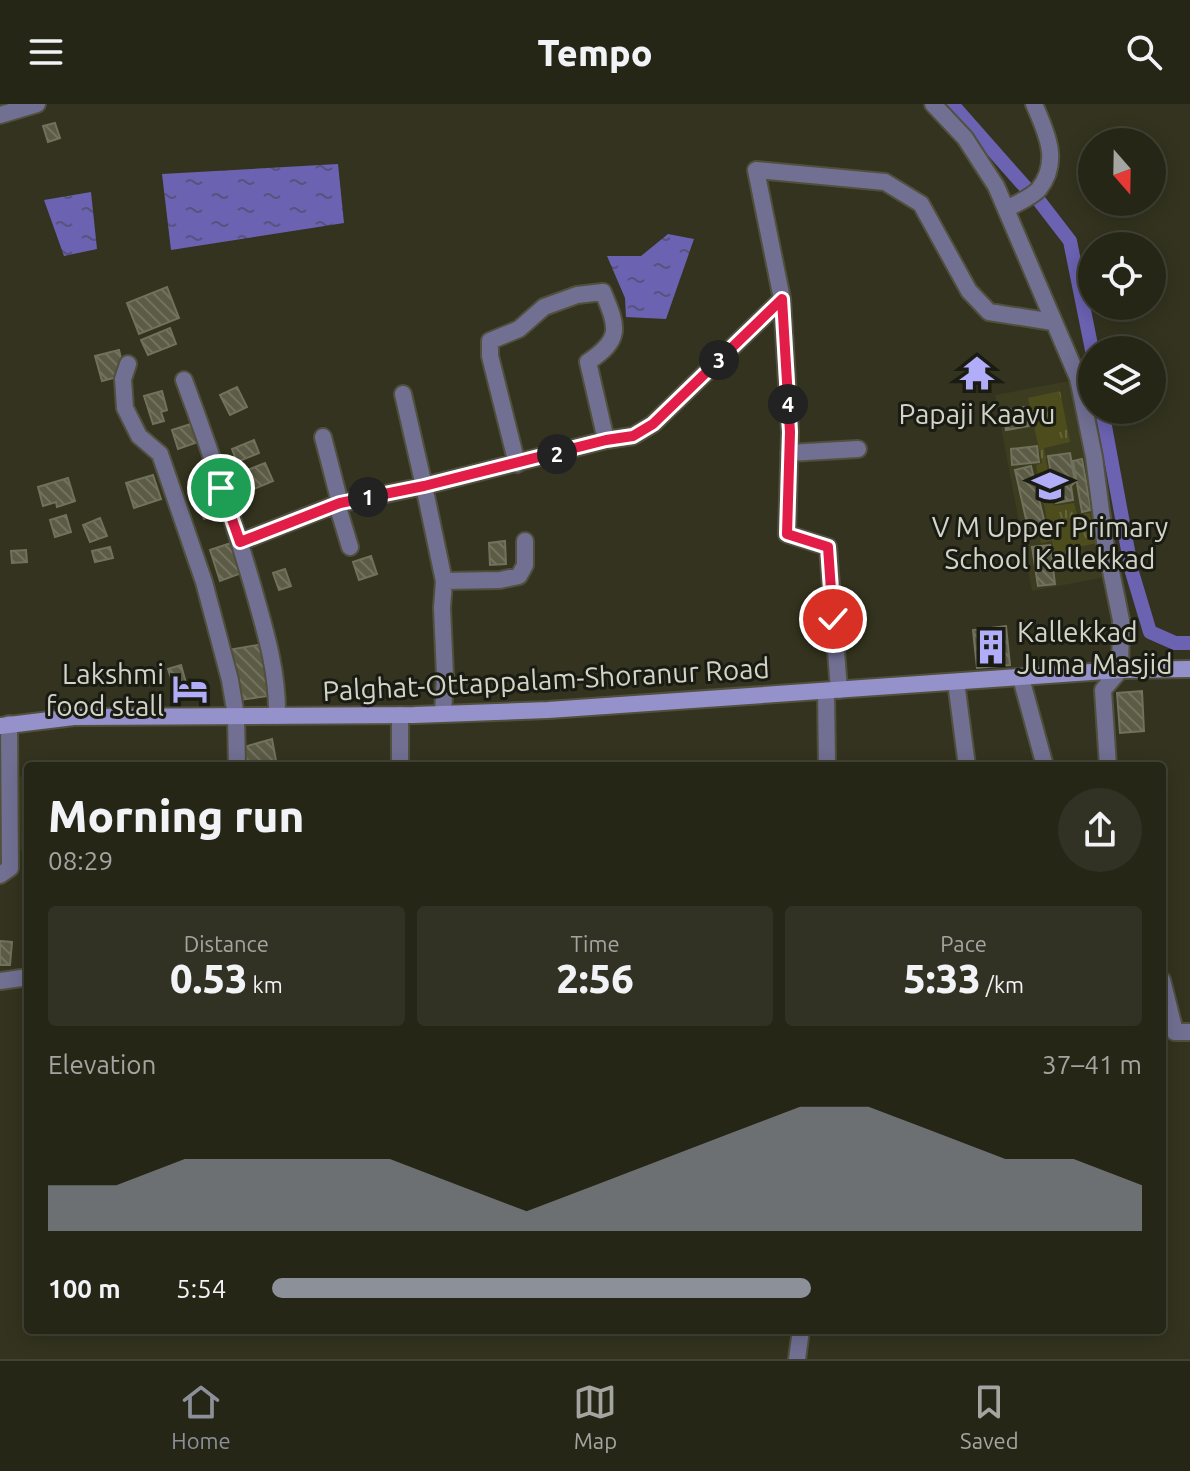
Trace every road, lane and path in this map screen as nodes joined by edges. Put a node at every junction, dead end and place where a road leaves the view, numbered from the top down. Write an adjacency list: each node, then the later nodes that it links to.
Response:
1 (37, 104): 4 (street)
2 (933, 104): 5 (street)
3 (1034, 104): 5 (street)
4 (0, 115)
5 (1006, 209): 7 (street)
6 (782, 299): 7 (street); 12 (street); 14 (street)
7 (1053, 322): 23 (street)
8 (128, 364): 29 (street)
9 (184, 380): 19 (street)
10 (403, 394): 16 (street)
11 (323, 437): 17 (street)
12 (606, 440): 15 (street); 15 (street)
13 (858, 449): 14 (street)
14 (789, 453): 26 (street)
15 (517, 464): 16 (street)
16 (424, 486): 17 (street); 21 (street)
17 (338, 503): 19 (street); 20 (street)
18 (525, 541): 21 (street)
19 (240, 542): 30 (street)
20 (350, 547)
21 (444, 581): 27 (street)
22 (1190, 669): 23 (main road, Palghat-Ottappalam-Shoranur Road)
23 (1120, 670): 24 (main road, Palghat-Ottappalam-Shoranur Road); 37 (street)
24 (1021, 678): 25 (main road, Palghat-Ottappalam-Shoranur Road); 36 (street)
25 (956, 682): 26 (main road, Palghat-Ottappalam-Shoranur Road); 35 (street)
26 (832, 690): 27 (main road, Palghat-Ottappalam-Shoranur Road); 34 (street)
27 (443, 713): 28 (main road, Palghat-Ottappalam-Shoranur Road)
28 (400, 715): 30 (main road, Palghat-Ottappalam-Shoranur Road); 33 (street)
29 (236, 716): 30 (main road, Palghat-Ottappalam-Shoranur Road); 31 (main road, Palghat-Ottappalam-Shoranur Road); 32 (street)
30 (277, 716)
31 (5, 725): 38 (street)
32 (237, 762)
33 (400, 762)
34 (827, 762)
35 (966, 762)
36 (1044, 762)
37 (1108, 762)
38 (0, 875)
39 (24, 978): 40 (street)
40 (0, 981)
41 (1166, 995): 42 (street)
42 (1176, 1032)
43 (800, 1334): 44 (street)
44 (797, 1359)

